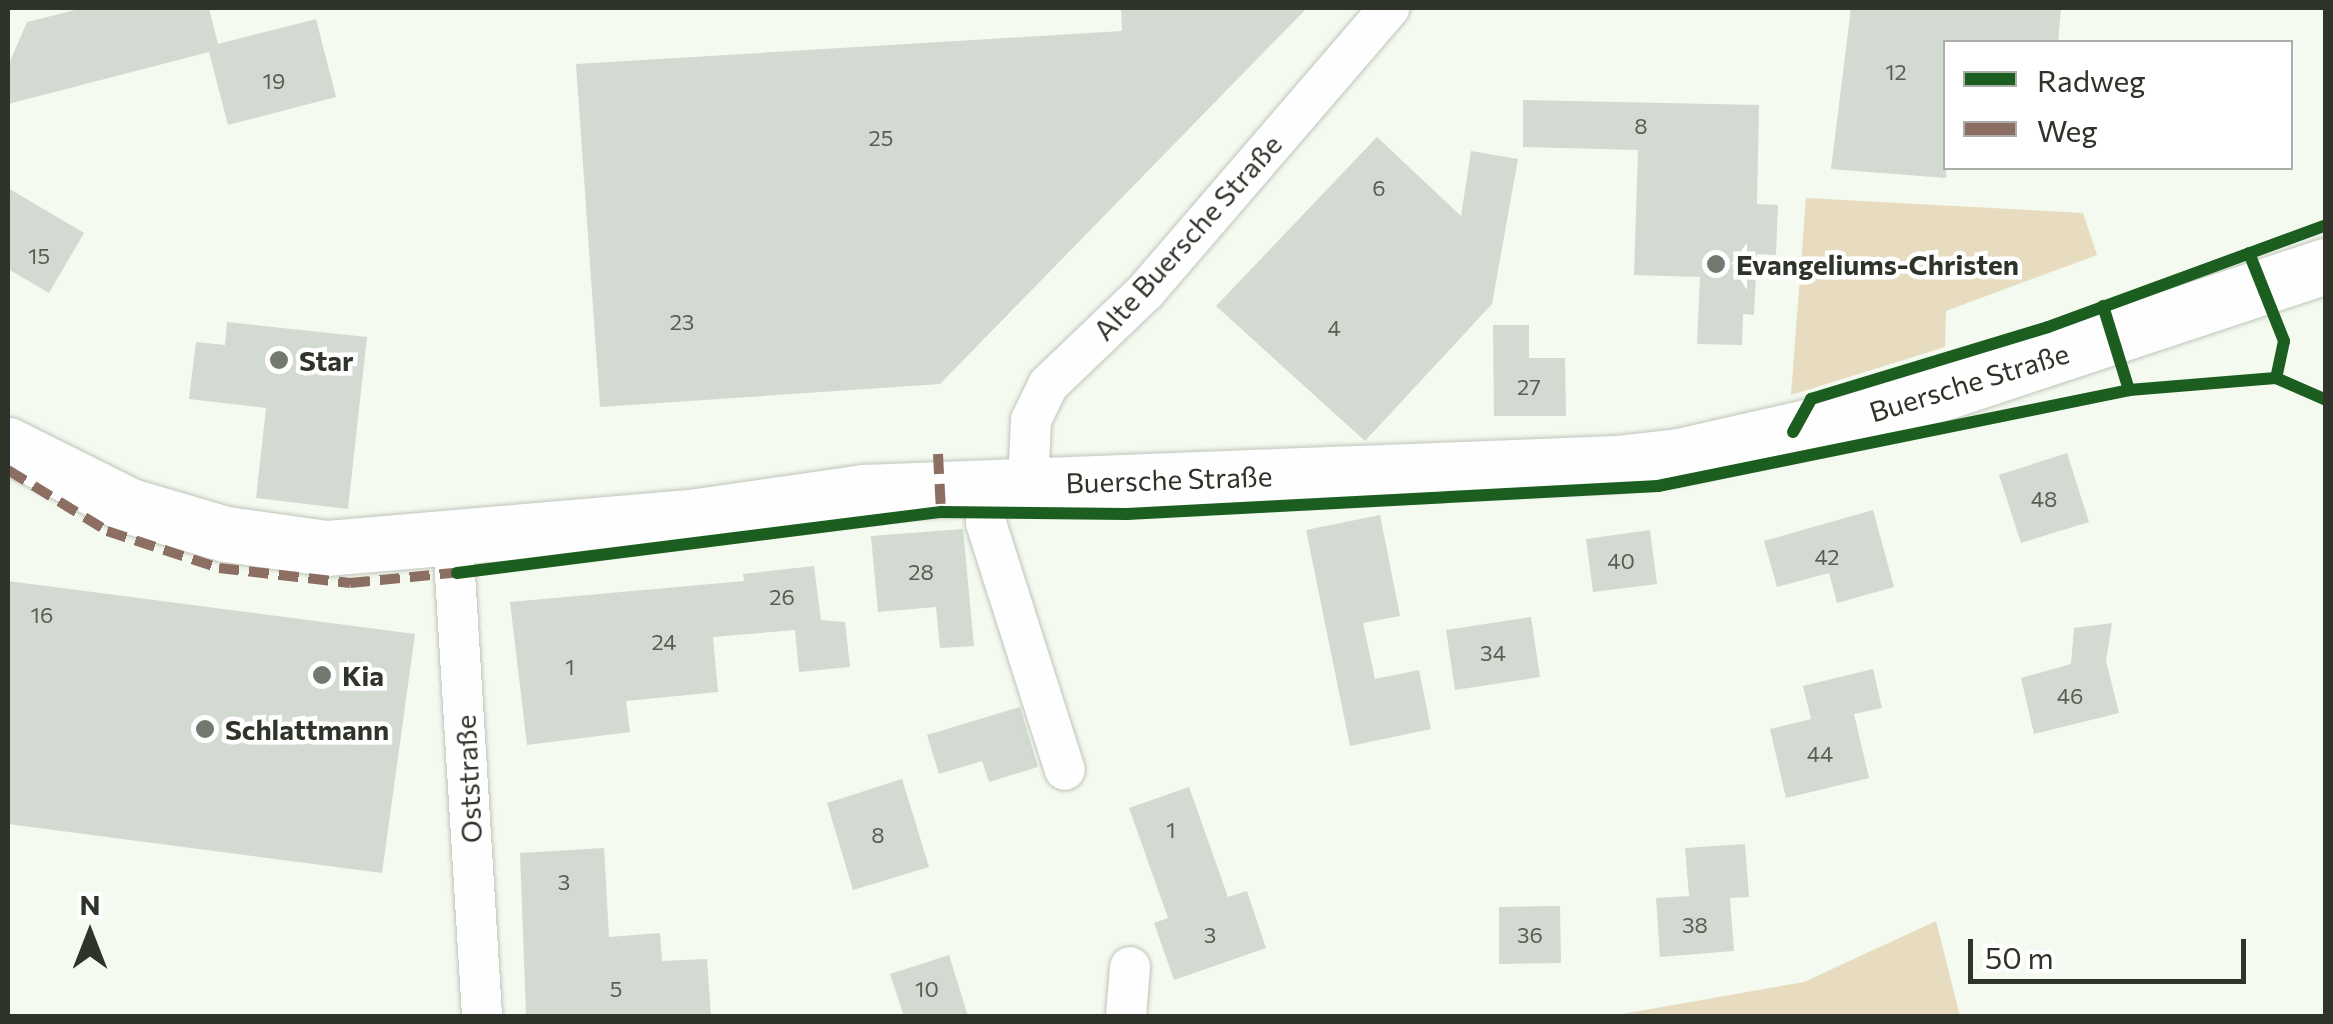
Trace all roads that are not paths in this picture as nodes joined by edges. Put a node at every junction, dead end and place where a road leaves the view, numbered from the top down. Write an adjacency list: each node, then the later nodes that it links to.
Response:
1 (1389, 8): 4 (street, Alte Buersche Straße)
2 (2326, 266): 4 (main road, Buersche Straße)
3 (8, 445): 5 (main road, Buersche Straße)
4 (1006, 484): 5 (main road, Buersche Straße); 6 (street, Alte Buersche Straße)
5 (453, 541): 8 (street, Oststraße)
6 (1065, 770)
7 (1130, 967): 9 (street)
8 (482, 1016)
9 (1126, 1016)

